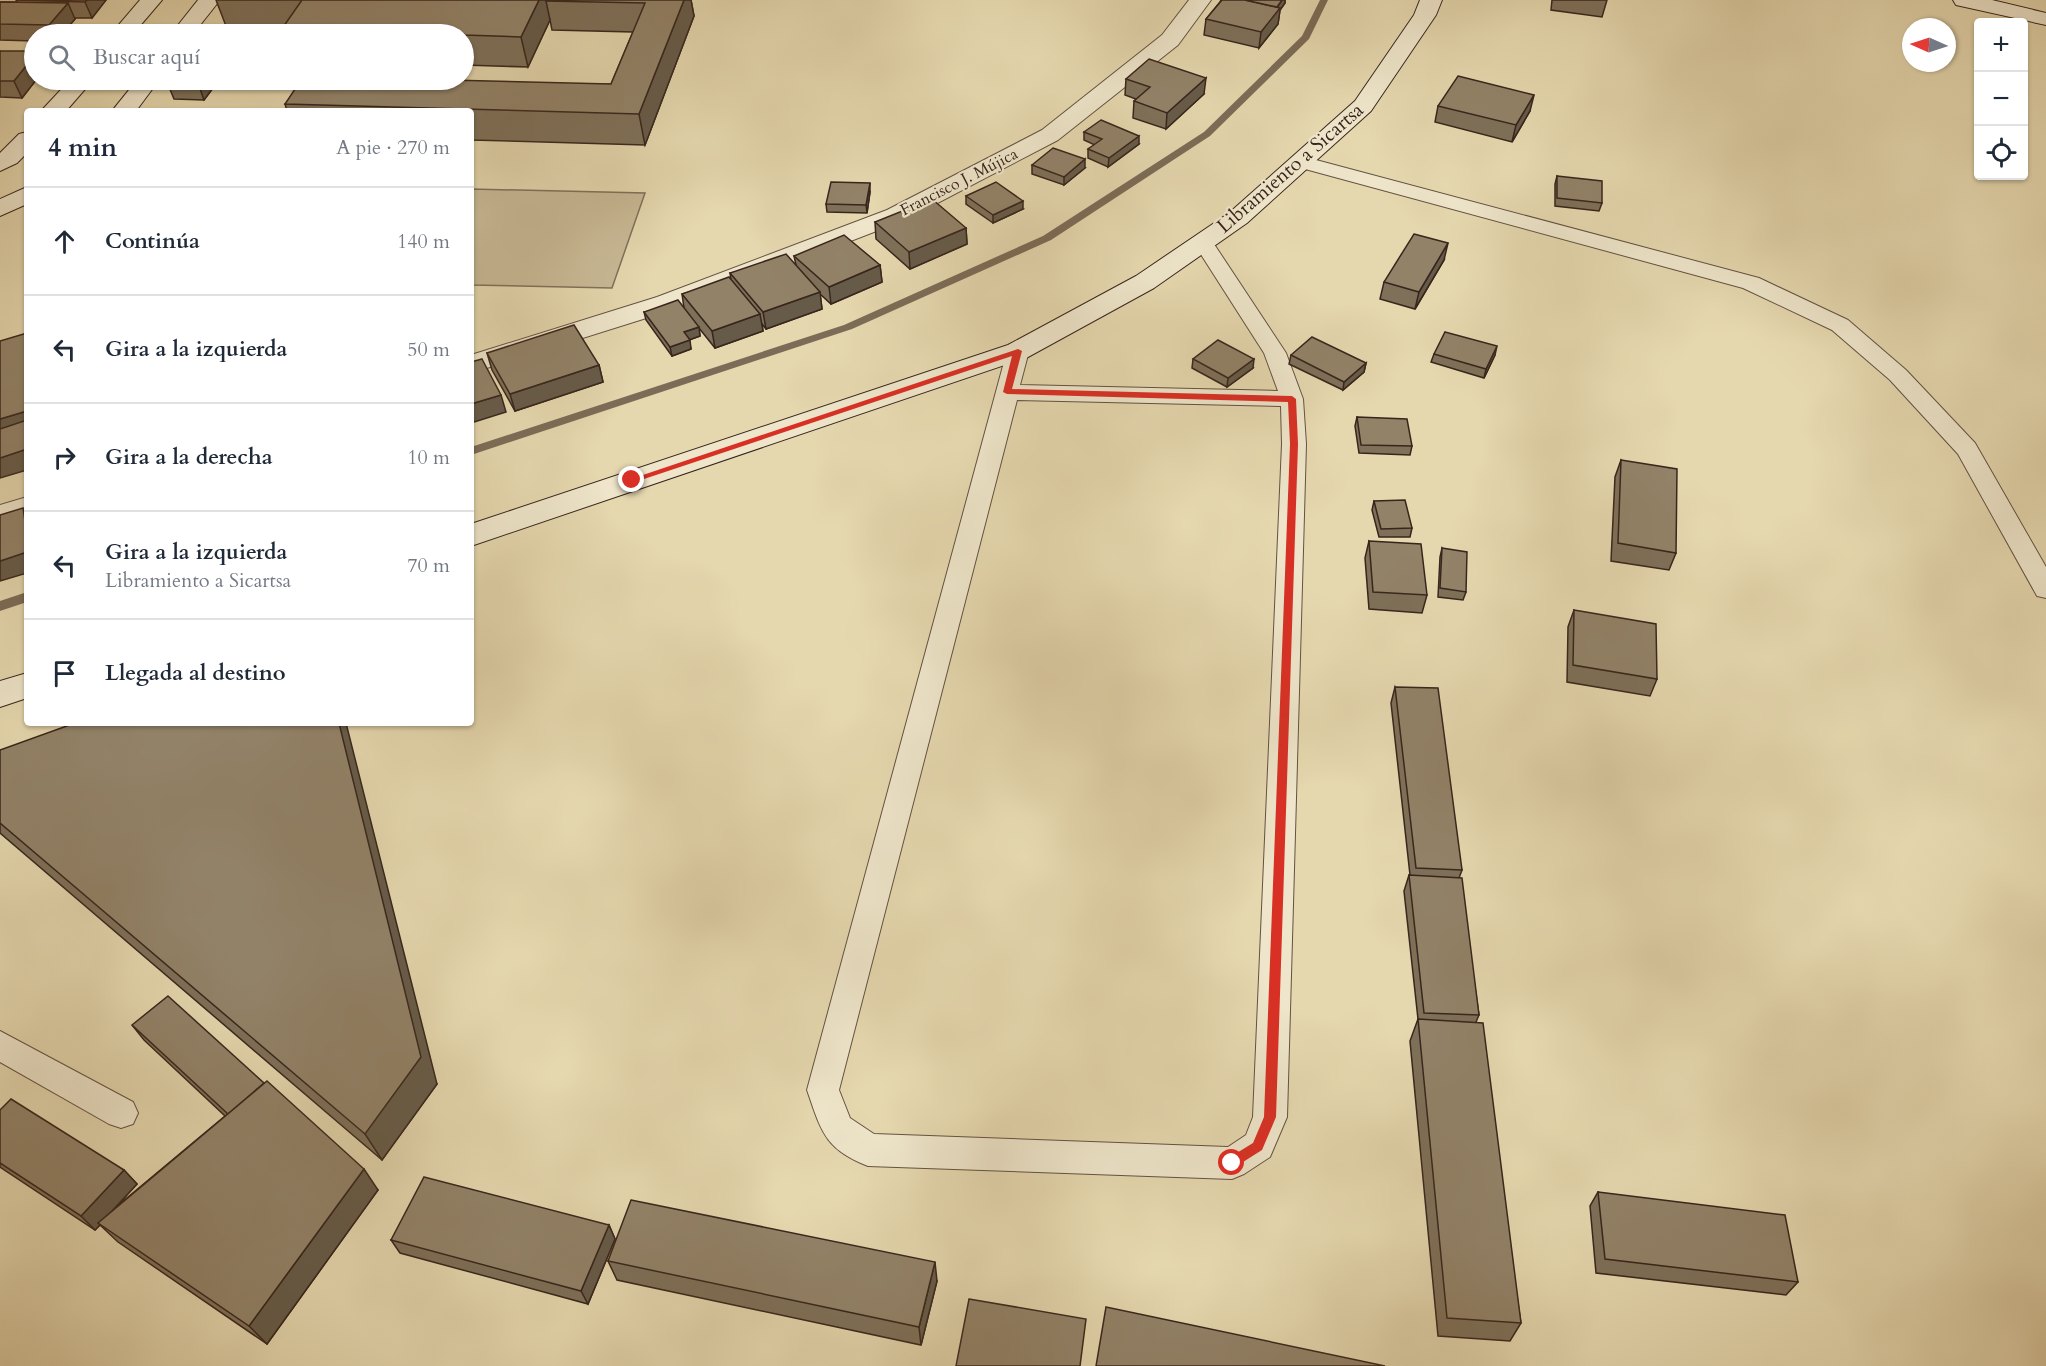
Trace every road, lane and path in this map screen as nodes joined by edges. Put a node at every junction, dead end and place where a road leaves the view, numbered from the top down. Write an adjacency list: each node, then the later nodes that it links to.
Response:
1 (151, 0): 7 (main road)
2 (209, 0): 8 (main road)
3 (1200, 0): 20 (main road, Francisco J. Mújica)
4 (1431, 0): 14 (main road, Libramiento a Sicartsa)
5 (1964, 0): 6 (main road)
6 (2046, 19)
7 (131, 24)
8 (190, 24)
9 (73, 90): 11 (main road)
10 (140, 90): 12 (main road)
11 (56, 108)
12 (126, 108)
13 (24, 142): 15 (main road)
14 (1301, 162): 18 (main road, Libramiento a Sicartsa); 26 (lane)
15 (0, 164)
16 (24, 196): 17 (main road)
17 (0, 209)
18 (1203, 242): 19 (main road, Libramiento a Sicartsa); 22 (lane)
19 (1018, 351): 21 (lane); 25 (main road, Libramiento a Sicartsa)
20 (474, 363)
21 (1007, 392): 22 (lane); 22 (lane)
22 (1292, 399)
23 (24, 508): 24 (main road)
24 (0, 516)
25 (474, 534)
26 (2046, 589)
27 (24, 686): 28 (main road)
28 (0, 694)
29 (0, 1045): 30 (lane)
30 (121, 1113)

